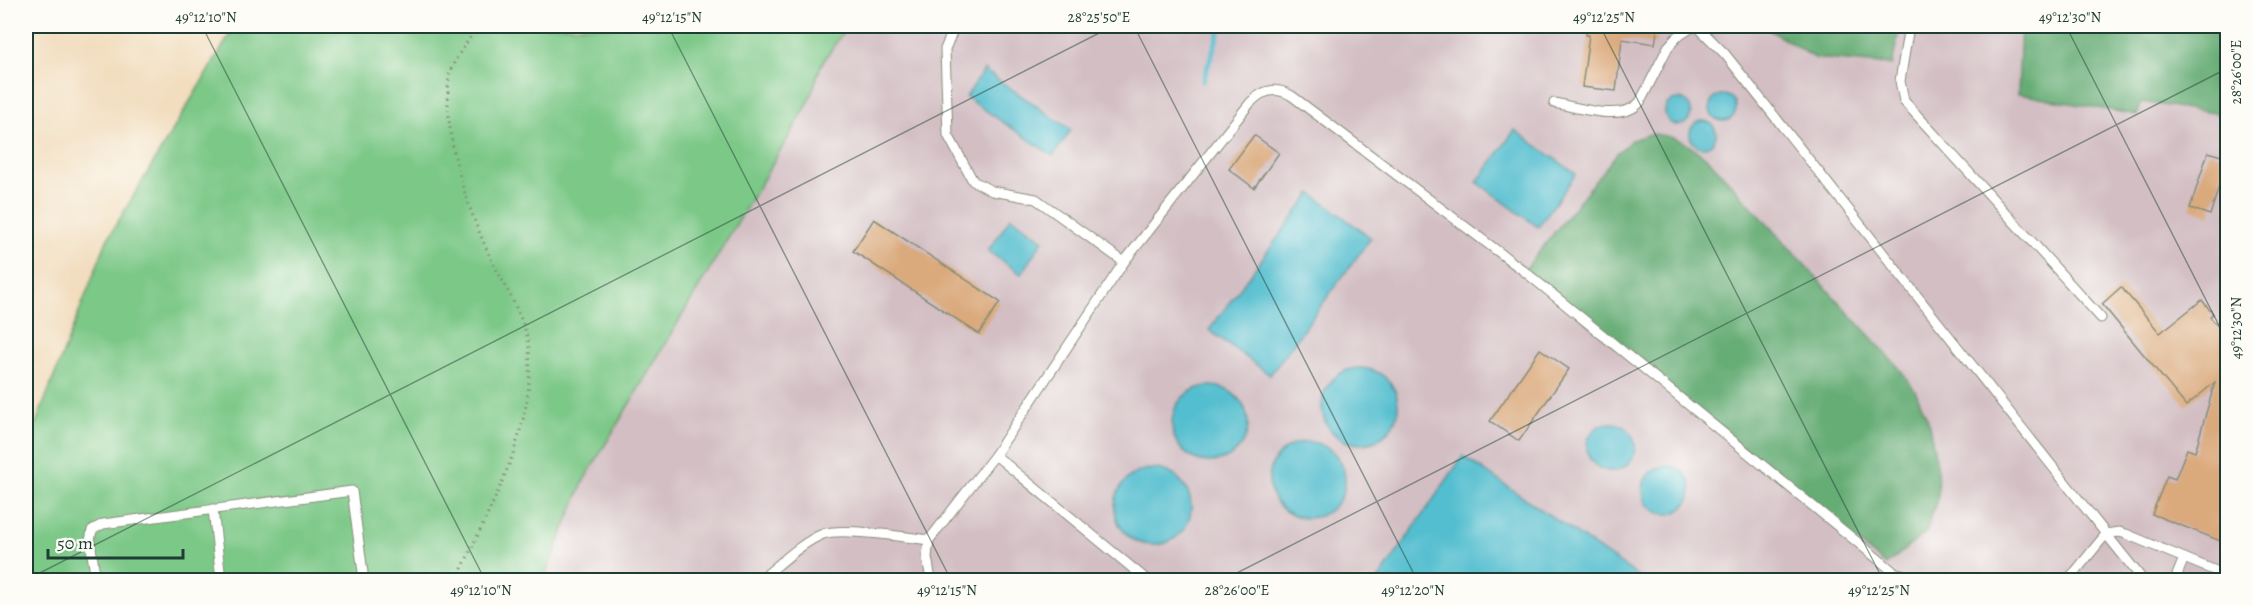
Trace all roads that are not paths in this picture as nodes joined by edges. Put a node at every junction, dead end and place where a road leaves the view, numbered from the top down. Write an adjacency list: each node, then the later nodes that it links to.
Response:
1 (955, 26): 5 (lane)
2 (1695, 26): 4 (lane); 9 (lane)
3 (1909, 26): 6 (lane)
4 (1554, 103)
5 (1124, 262): 7 (lane); 19 (lane)
6 (2101, 318)
7 (995, 455): 10 (lane); 18 (lane)
8 (213, 509): 13 (lane); 14 (lane); 15 (lane)
9 (2106, 534): 11 (lane); 20 (lane); 21 (lane)
10 (929, 540): 16 (lane); 17 (lane)
11 (2184, 558): 12 (lane); 22 (lane)
12 (2228, 576)
13 (96, 580)
14 (221, 580)
15 (364, 580)
16 (760, 580)
17 (931, 580)
18 (1147, 580)
19 (1922, 580)
20 (2066, 580)
21 (2143, 580)
22 (2175, 580)

